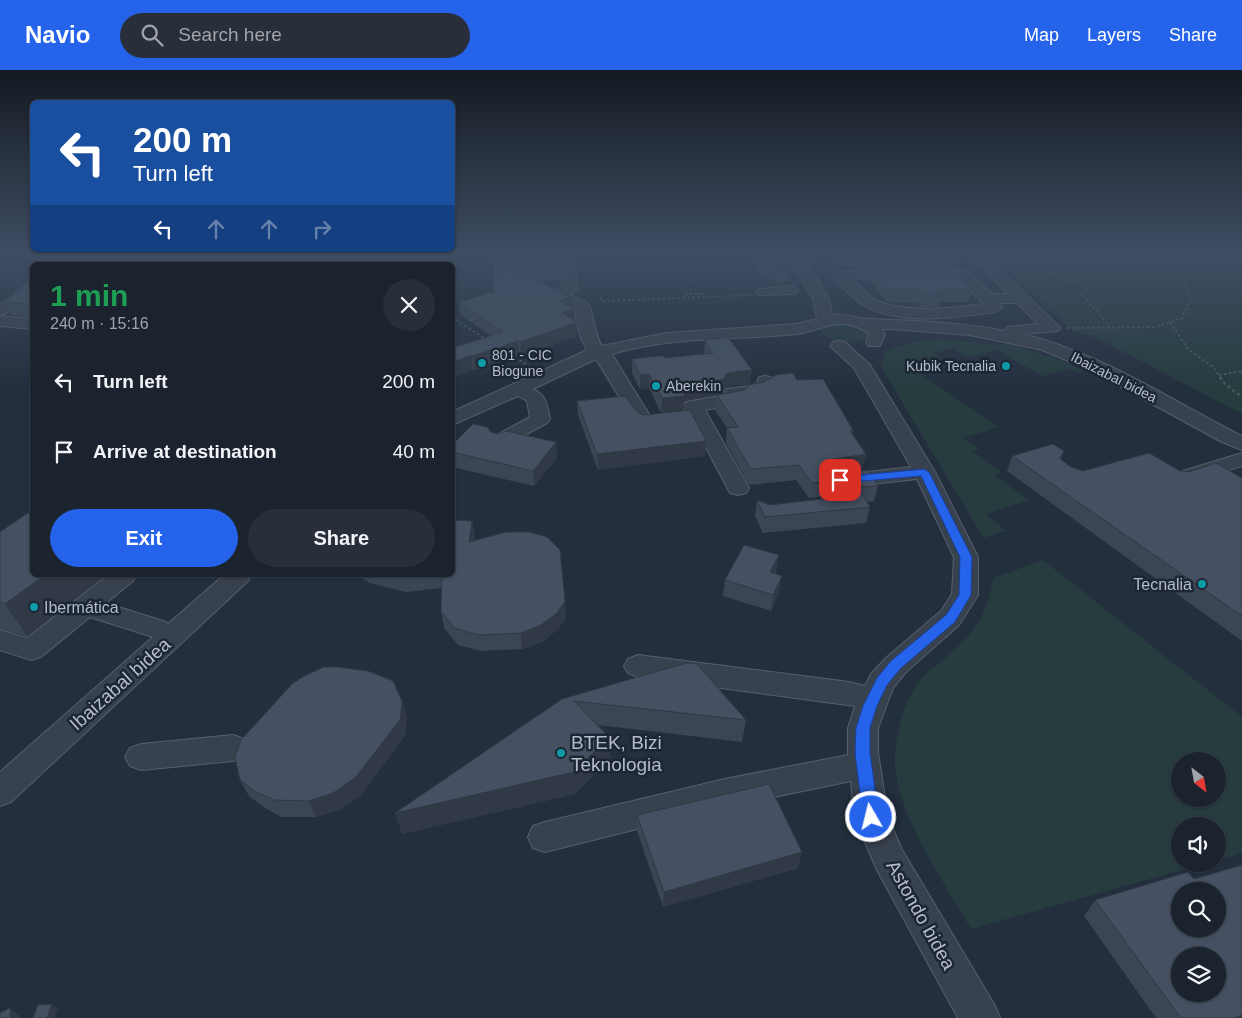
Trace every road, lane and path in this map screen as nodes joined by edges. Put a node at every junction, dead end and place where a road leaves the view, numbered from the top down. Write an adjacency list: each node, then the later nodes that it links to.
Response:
1 (19, 299): 12 (street)
2 (568, 299): 26 (street)
3 (601, 299): 4 (path)
4 (651, 299)
5 (821, 299): 17 (street); 22 (street)
6 (867, 299): 7 (street)
7 (988, 299)
8 (1021, 299): 21 (street)
9 (1086, 299): 19 (path)
10 (1190, 299): 16 (path)
11 (933, 310): 13 (path, bridge)
12 (0, 311)
13 (938, 315)
14 (455, 319): 23 (path)
15 (0, 321): 18 (street)
16 (1170, 322): 19 (path); 30 (path)
17 (862, 323): 20 (street, Ibaizabal bidea); 22 (street, Ibaizabal bidea); 24 (street)
18 (30, 324)
19 (1110, 328): 21 (path)
20 (971, 331): 21 (street, Ibaizabal bidea); 24 (street, Ibaizabal bidea)
21 (1043, 334): 37 (street, Ibaizabal bidea)
22 (823, 335): 24 (street, Ibaizabal bidea); 26 (street); 27 (street, Astondo bidea)
23 (489, 341)
24 (871, 343): 27 (street)
25 (504, 350): 28 (path)
26 (596, 353): 32 (street); 34 (street)
27 (861, 365): 39 (street, Astondo bidea)
28 (535, 370)
29 (1242, 371): 30 (path)
30 (1219, 376): 33 (path)
31 (764, 381): 34 (street)
32 (518, 388): 35 (street); 36 (street)
33 (1242, 397)
34 (699, 417): 41 (street)
35 (455, 418)
36 (500, 441)
37 (1242, 444)
38 (1242, 459): 40 (street)
39 (924, 472): 42 (street); 49 (street, Astondo bidea)
40 (1172, 475)
41 (738, 488)
42 (802, 508)
43 (122, 577): 45 (street)
44 (226, 577): 53 (street, Ibaizabal bidea)
45 (86, 606): 46 (street); 47 (street)
46 (156, 629)
47 (0, 640)
48 (638, 666): 49 (street)
49 (873, 698): 52 (street, Astondo bidea)
50 (233, 748): 51 (street)
51 (141, 757)
52 (864, 765): 54 (street); 55 (street, Astondo bidea)
53 (0, 792)
54 (545, 837)
55 (980, 1018)

